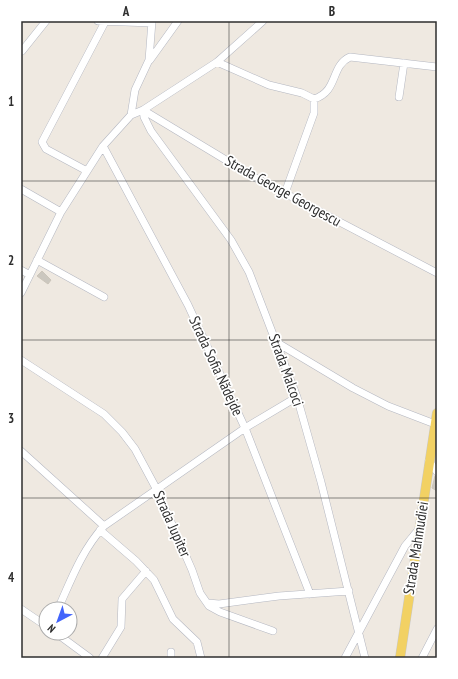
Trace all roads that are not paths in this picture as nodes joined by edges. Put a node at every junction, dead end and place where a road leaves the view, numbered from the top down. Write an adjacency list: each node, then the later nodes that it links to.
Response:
1 (46, 21): 6 (street)
2 (102, 21): 5 (street); 16 (street)
3 (178, 21): 7 (street)
4 (263, 21): 8 (street)
5 (152, 22): 7 (street)
6 (22, 51)
7 (149, 60): 14 (street)
8 (217, 62): 12 (street); 13 (street)
9 (404, 63): 10 (street); 11 (street); 12 (street)
10 (437, 67)
11 (399, 97)
12 (314, 99): 18 (street)
13 (143, 110): 14 (street); 18 (street, Strada George Georgescu); 26 (street, Strada Malcoci)
14 (131, 115): 15 (street)
15 (103, 146): 16 (street); 30 (street, Strada Sofia Nădejde)
16 (87, 170): 19 (street)
17 (21, 189): 19 (street)
18 (285, 193): 22 (street, Strada George Georgescu)
19 (61, 212): 20 (street)
20 (37, 260): 23 (street); 25 (street)
21 (21, 270): 23 (street)
22 (437, 273)
23 (30, 275): 24 (street)
24 (21, 293)
25 (104, 297)
26 (276, 342): 28 (street, Strada Malcoci); 31 (street)
27 (21, 360): 35 (street, Strada Jupiter)
28 (297, 397): 30 (street); 39 (street, Strada Malcoci)
29 (437, 414): 31 (main road, Strada Mahmudiei)
30 (245, 428): 35 (street); 40 (street, Strada Sofia Nădejde)
31 (436, 430): 33 (main road, Strada Mahmudiei)
32 (21, 451): 36 (street)
33 (429, 462): 34 (street); 37 (main road, Strada Mahmudiei)
34 (437, 472)
35 (157, 490): 36 (street); 42 (street, Strada Jupiter)
36 (102, 528): 38 (street); 41 (street)
37 (419, 529): 47 (street); 54 (main road, Strada Mahmudiei)
38 (146, 571): 50 (street); 51 (street)
39 (349, 592): 40 (street); 47 (street, Strada Malcoci)
40 (310, 594): 42 (street)
41 (61, 601)
42 (206, 602): 46 (street)
43 (21, 609): 44 (street)
44 (38, 621)
45 (437, 629): 55 (street)
46 (273, 631)
47 (358, 632): 52 (street); 53 (street, Strada Malcoci)
48 (65, 641): 49 (street)
49 (84, 657)
50 (102, 658)
51 (201, 658)
52 (345, 658)
53 (365, 658)
54 (400, 658)
55 (422, 658)

